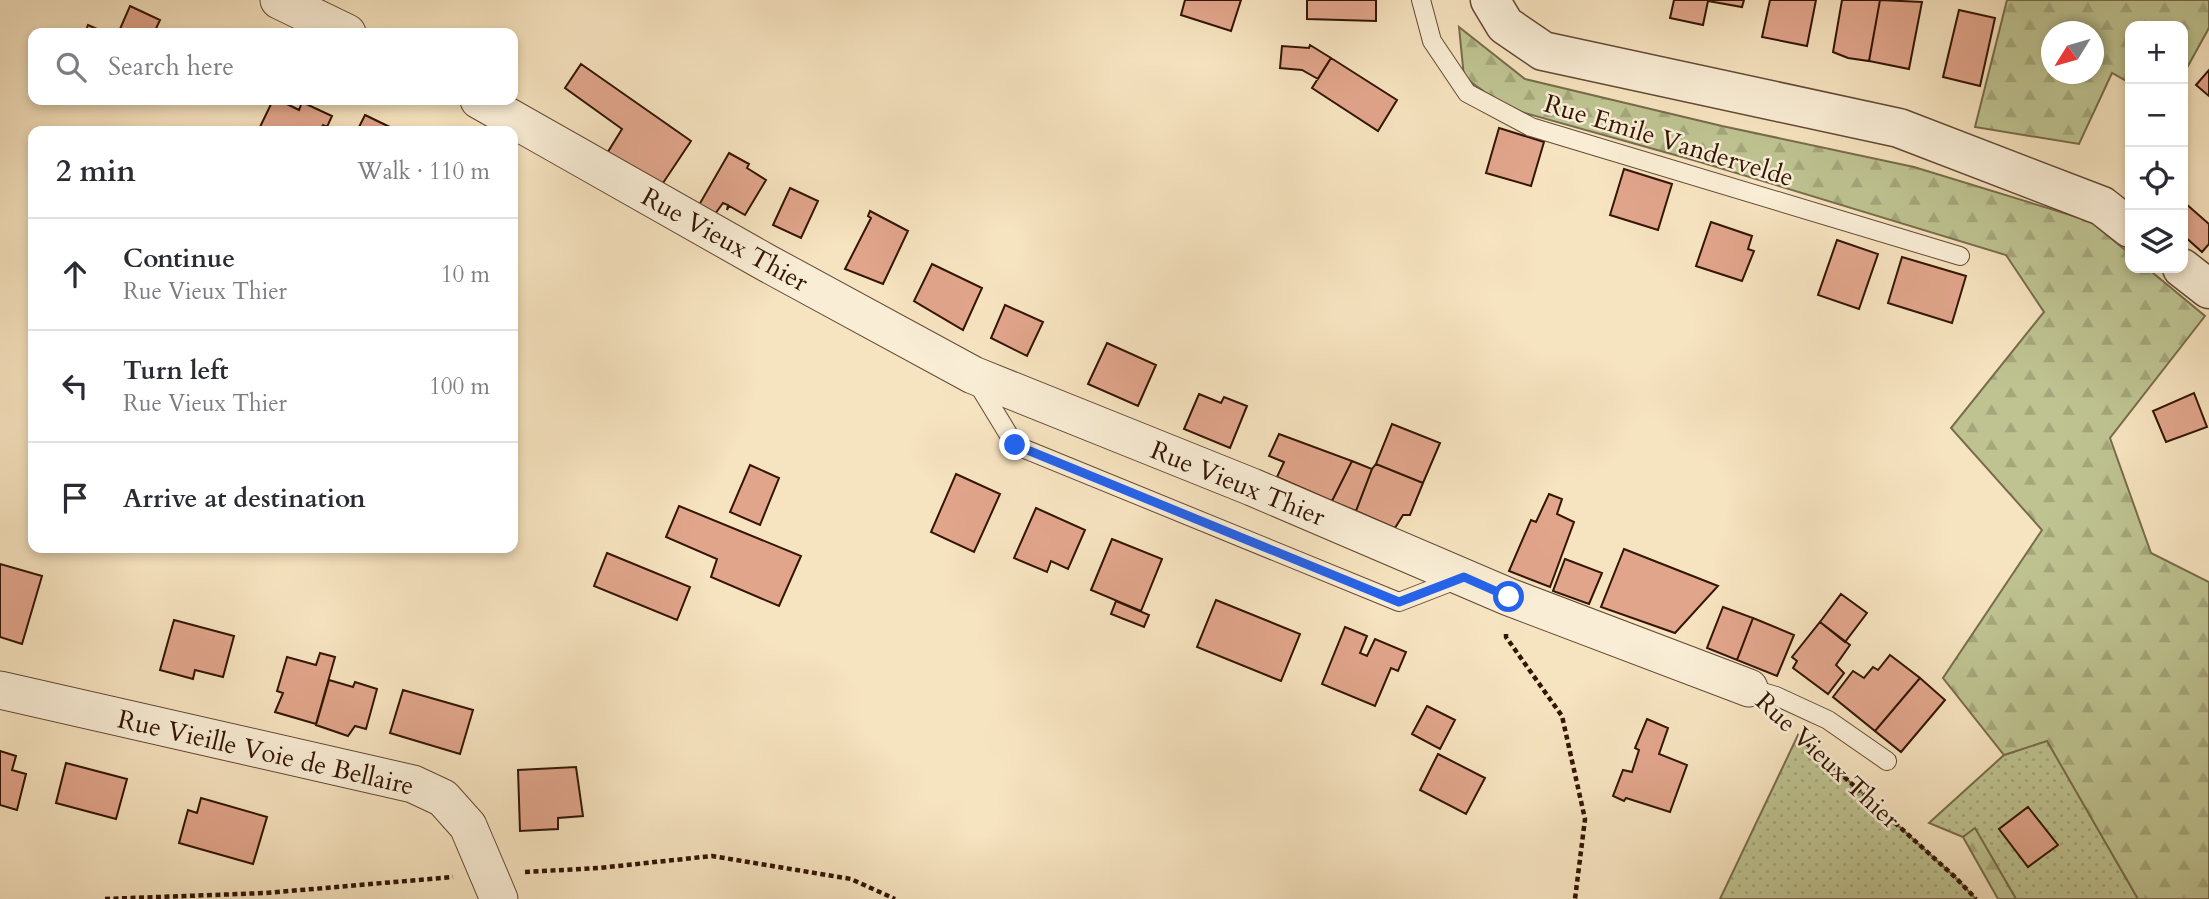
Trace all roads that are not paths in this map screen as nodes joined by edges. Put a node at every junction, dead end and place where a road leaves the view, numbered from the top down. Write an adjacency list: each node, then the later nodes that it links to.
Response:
1 (279, 0): 4 (street)
2 (1421, 0): 7 (lane, Rue Emile Vandervelde)
3 (1490, 0): 6 (street)
4 (337, 28)
5 (488, 105): 10 (street, Rue Vieux Thier)
6 (2125, 224)
7 (1960, 256)
8 (2188, 273): 9 (street)
9 (2209, 289)
10 (973, 375): 11 (street, Rue Vieux Thier); 11 (lane, Rue Vieux Thier)
11 (1464, 577): 12 (street, Rue Vieux Thier)
12 (1749, 688): 14 (lane)
13 (0, 690): 15 (street, Rue Vieille Voie de Bellaire)
14 (1887, 761)
15 (493, 886)

